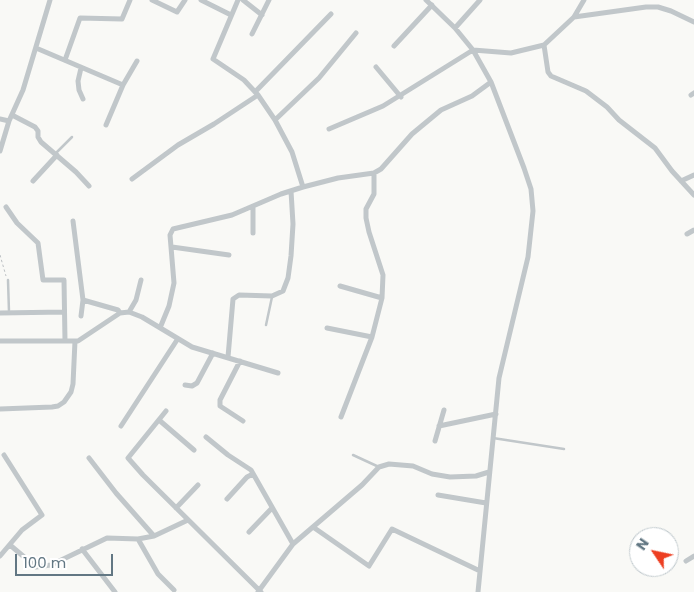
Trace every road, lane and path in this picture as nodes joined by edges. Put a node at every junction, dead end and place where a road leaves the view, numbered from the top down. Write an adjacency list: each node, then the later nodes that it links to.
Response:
1 (50, 0): 23 (street)
2 (130, 0): 25 (street)
3 (152, 0): 4 (street)
4 (185, 0)
5 (201, 0): 15 (street)
6 (238, 0): 15 (street)
7 (243, 0): 14 (street)
8 (269, 0): 14 (street)
9 (426, 0): 12 (street)
10 (480, 0): 18 (street)
11 (584, 0): 16 (street)
12 (432, 5): 18 (street); 22 (street)
13 (331, 14): 31 (street)
14 (262, 15): 20 (street)
15 (231, 16): 31 (street)
16 (574, 17): 17 (street); 21 (street)
17 (694, 22)
18 (456, 28): 24 (street)
19 (356, 33): 36 (street)
20 (252, 34)
21 (544, 45): 24 (street); 47 (street)
22 (394, 46)
23 (36, 48): 25 (street); 34 (street)
24 (472, 50): 29 (street); 32 (street)
25 (65, 60): 28 (street)
26 (137, 60): 30 (street)
27 (376, 67): 32 (street)
28 (81, 68): 30 (street); 33 (street)
29 (491, 82): 43 (street); 89 (street)
30 (123, 85): 38 (street)
31 (256, 94): 36 (street); 45 (street)
32 (401, 96): 39 (street)
33 (83, 99)
34 (12, 114): 37 (street); 42 (street)
35 (0, 119): 37 (street)
36 (275, 120): 49 (street)
37 (9, 121): 41 (street)
38 (106, 125)
39 (329, 129)
40 (72, 137): 42 (lane)
41 (0, 151)
42 (56, 155): 46 (street); 48 (street)
43 (374, 173): 49 (street); 65 (street)
44 (694, 175): 47 (street)
45 (132, 179)
46 (33, 181)
47 (681, 181): 51 (street)
48 (89, 186)
49 (303, 187): 50 (street)
50 (291, 191): 53 (street); 64 (street)
51 (694, 195)
52 (6, 207): 67 (street)
53 (253, 207): 56 (street); 58 (street)
54 (73, 221): 66 (street)
55 (694, 230): 57 (street)
56 (254, 233)
57 (687, 234)
58 (172, 247): 59 (street); 74 (street)
59 (228, 255)
60 (0, 256): 61 (path)
61 (8, 280): 70 (lane)
62 (141, 280): 68 (street)
63 (340, 286): 65 (street)
64 (272, 296): 73 (lane); 82 (street)
65 (382, 298): 76 (street)
66 (83, 300): 71 (street); 72 (street)
67 (64, 312): 70 (street); 79 (street)
68 (129, 312): 71 (street); 74 (street)
69 (0, 313): 70 (street)
70 (9, 313)
71 (120, 313): 80 (street)
72 (81, 316)
73 (266, 325)
74 (160, 328): 77 (street)
75 (327, 328): 76 (street)
76 (372, 337): 90 (street)
77 (177, 340): 81 (street); 93 (street)
78 (0, 341): 79 (street)
79 (65, 341): 80 (street)
80 (75, 341): 86 (street)
81 (213, 353): 82 (street); 85 (street)
82 (228, 357): 83 (street)
83 (240, 361): 84 (street); 92 (street)
84 (278, 374)
85 (185, 385)
86 (0, 409)
87 (444, 410): 94 (street)
88 (166, 411): 91 (street)
89 (496, 414): 94 (street); 96 (street)
90 (341, 417)
91 (159, 420): 99 (street); 110 (street)
92 (243, 421)
93 (121, 426)
94 (439, 426): 97 (street)
95 (206, 437): 105 (street)
96 (493, 438): 98 (lane); 104 (street)
97 (435, 441)
98 (564, 449)
99 (194, 450)
100 (4, 455): 118 (street)
101 (353, 455): 103 (lane)
102 (89, 458): 115 (street)
103 (379, 468): 104 (street); 113 (street)
104 (489, 472): 109 (street)
105 (253, 474): 108 (street); 111 (street)
106 (198, 484): 110 (street)
107 (438, 495): 109 (street)
108 (227, 499)
109 (486, 503): 123 (street)
110 (176, 508): 112 (street)
111 (272, 508): 114 (street); 117 (street)
112 (188, 520): 115 (street); 125 (street)
113 (313, 527): 117 (street); 123 (street)
114 (249, 532)
115 (154, 536): 116 (street)
116 (138, 539): 119 (street); 124 (street)
117 (293, 544): 125 (street)
118 (10, 545): 119 (street); 120 (street)
119 (82, 549): 126 (street)
120 (0, 556)
121 (694, 556): 122 (street)
122 (686, 561)
123 (480, 571): 127 (street)
124 (174, 590)
125 (260, 591)
126 (115, 592)
127 (478, 592)

